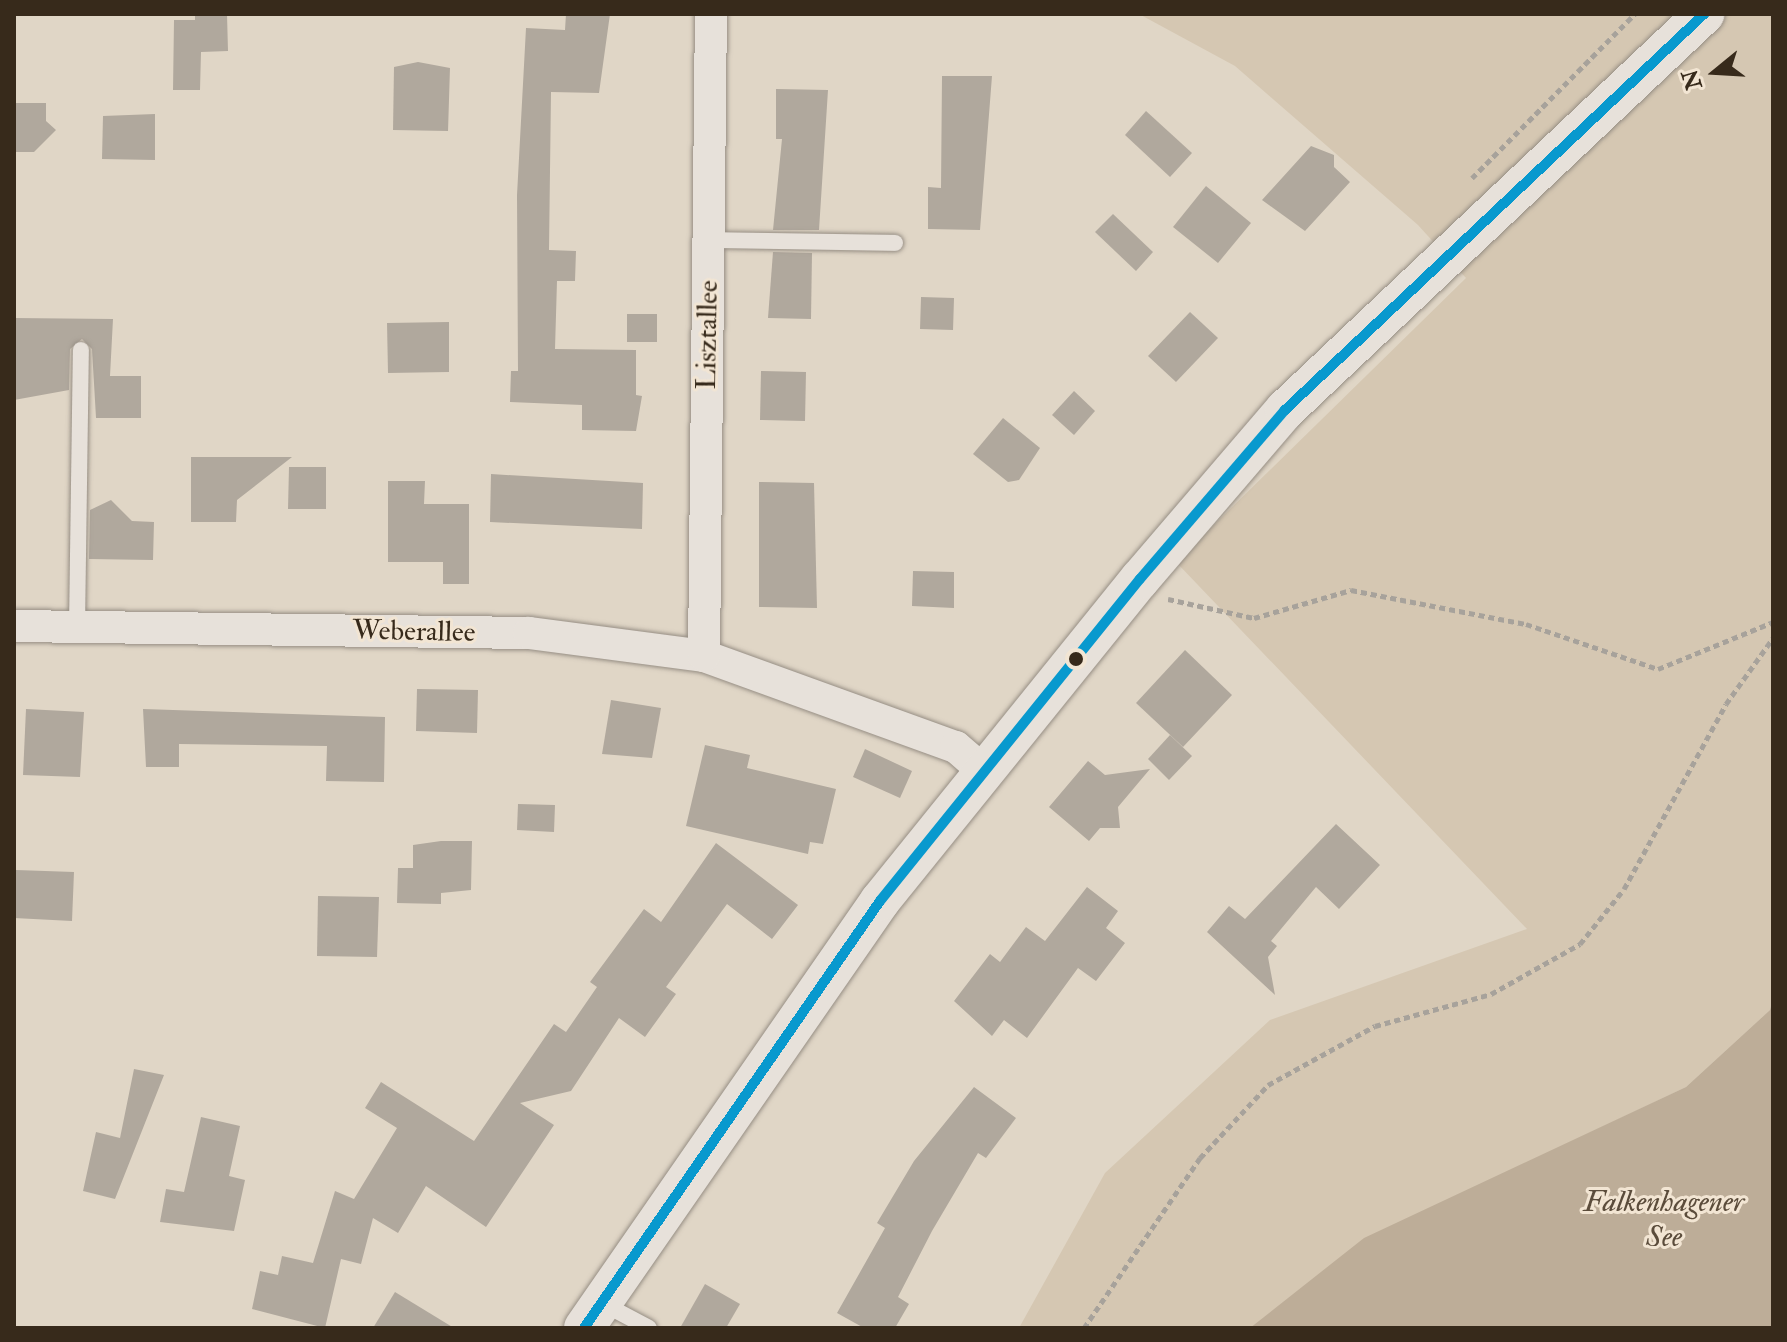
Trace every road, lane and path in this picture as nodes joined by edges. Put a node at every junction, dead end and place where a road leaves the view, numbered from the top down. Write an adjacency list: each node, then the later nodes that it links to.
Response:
1 (711, 14): 3 (street, Lisztallee)
2 (1704, 14): 12 (street)
3 (709, 240): 4 (lane); 11 (street, Lisztallee)
4 (895, 243)
5 (81, 350): 9 (lane)
6 (1156, 596): 7 (path)
7 (1773, 622)
8 (14, 626): 9 (street, Weberallee)
9 (77, 627): 11 (street, Weberallee)
10 (1773, 638): 15 (path)
11 (704, 656): 12 (street, Weberallee)
12 (981, 769): 13 (street)
13 (592, 1315): 14 (lane)
14 (649, 1328)
15 (1084, 1328)

